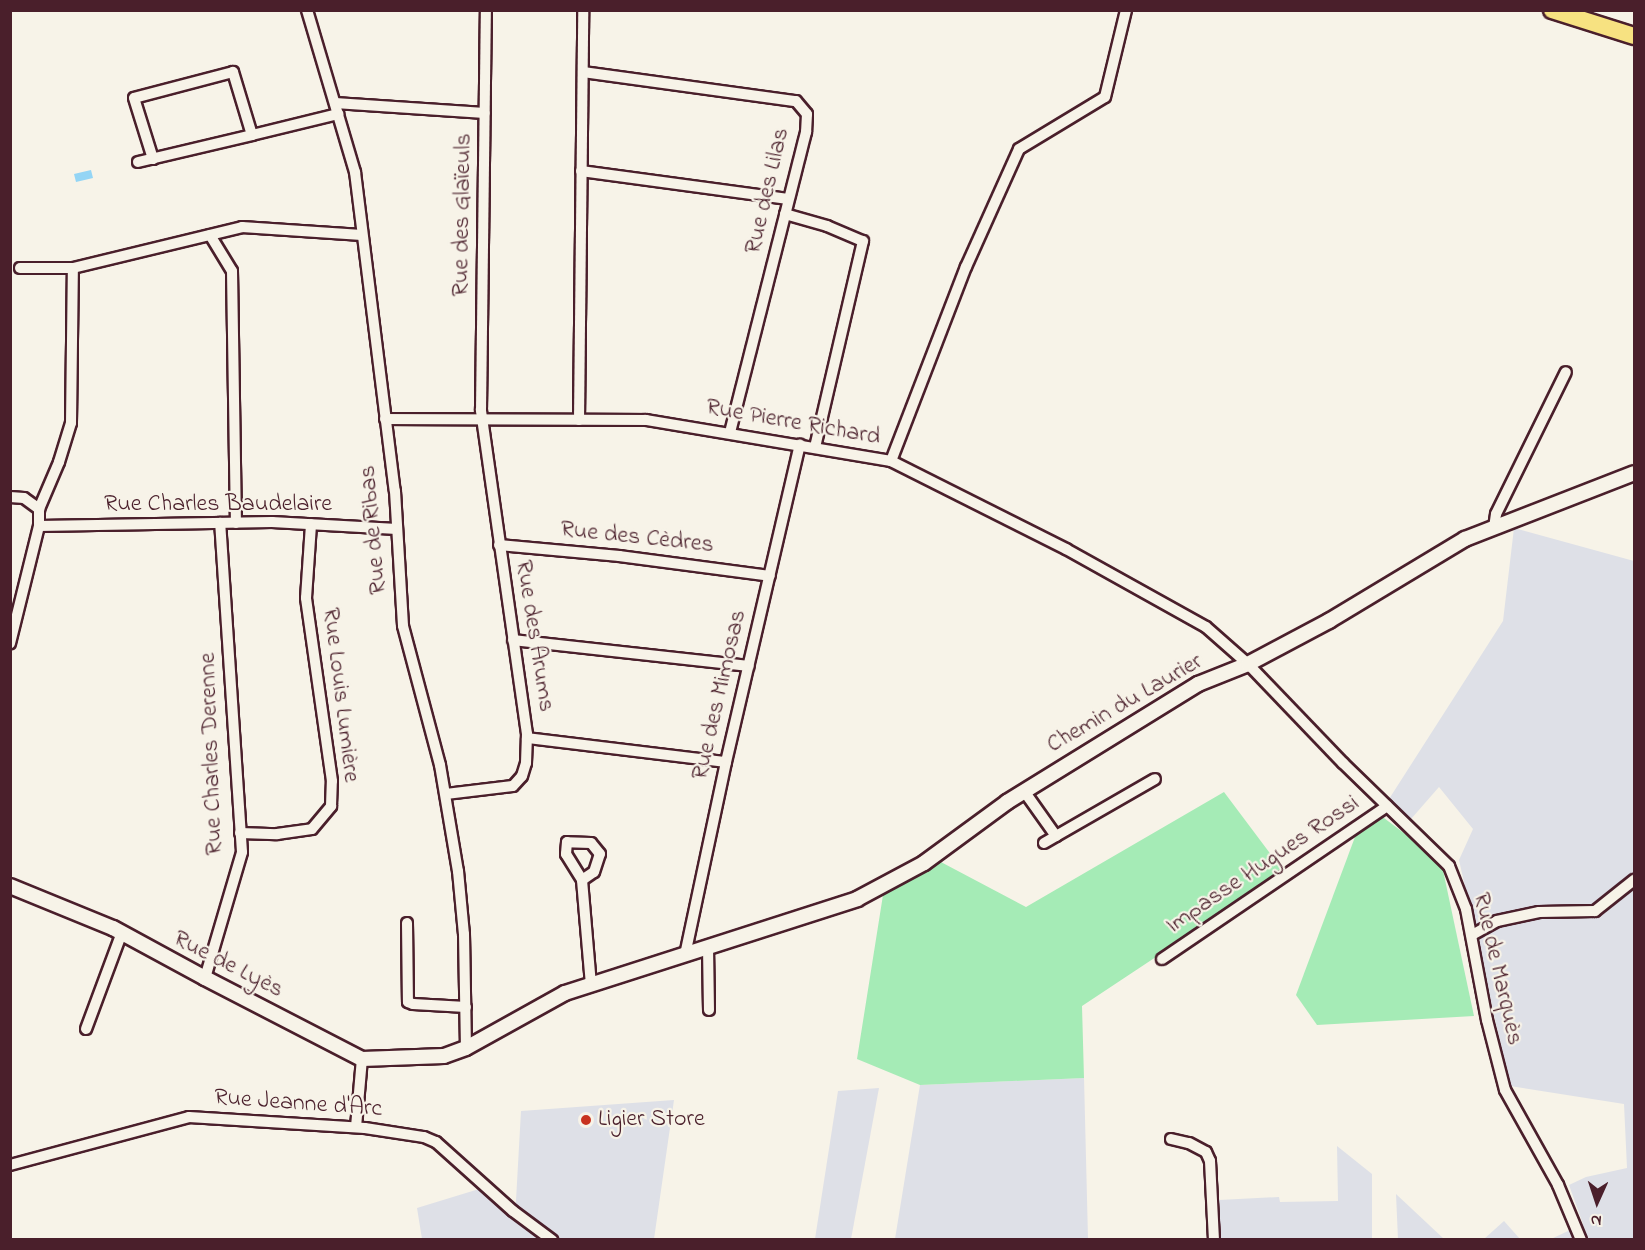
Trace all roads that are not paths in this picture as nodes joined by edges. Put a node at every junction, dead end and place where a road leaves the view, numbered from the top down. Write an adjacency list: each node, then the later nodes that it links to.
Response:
1 (307, 10): 8 (street, Rue de Ribas)
2 (486, 10): 9 (street, Rue des Glaïeuls)
3 (583, 10): 7 (street)
4 (1126, 10): 27 (street)
5 (1552, 10): 6 (main road)
6 (1635, 36)
7 (583, 72): 13 (street); 14 (street, Rue des Lilas)
8 (337, 109): 9 (street); 10 (street); 17 (street, Rue de Ribas)
9 (485, 113): 23 (street, Rue des Glaïeuls)
10 (252, 135): 11 (street); 11 (street)
11 (153, 159): 12 (street)
12 (138, 162)
13 (581, 171): 14 (street); 22 (street)
14 (789, 199): 15 (street, Rue des Lilas)
15 (785, 214): 24 (street, Rue des Lilas); 26 (street)
16 (210, 235): 17 (street); 19 (street); 32 (street)
17 (362, 235): 21 (street, Rue de Ribas)
18 (21, 268): 19 (street)
19 (73, 268): 30 (street)
20 (1566, 372): 35 (street)
21 (385, 419): 23 (street, Rue Pierre Richard); 36 (street, Rue de Ribas)
22 (579, 420): 23 (street, Rue Pierre Richard); 24 (street, Rue Pierre Richard)
23 (484, 421): 37 (street, Rue des Arums)
24 (730, 433): 25 (street, Rue Pierre Richard)
25 (800, 444): 26 (street, Rue Pierre Richard); 38 (street, Rue des Mimosas)
26 (815, 447): 27 (street, Rue Pierre Richard)
27 (891, 461): 41 (street, Rue Pierre Richard)
28 (1635, 473): 35 (street, Chemin du Laurier)
29 (10, 497): 30 (street)
30 (39, 509): 34 (street)
31 (220, 523): 32 (street, Rue Charles Baudelaire); 34 (street, Rue Charles Baudelaire); 49 (street, Rue Charles Derenne)
32 (236, 523): 33 (street, Rue Charles Baudelaire)
33 (311, 524): 36 (street, Rue Charles Baudelaire); 49 (street, Rue Louis Lumière)
34 (39, 526): 40 (street)
35 (1494, 528): 41 (street, Chemin du Laurier)
36 (397, 529): 47 (street, Rue de Ribas)
37 (499, 545): 38 (street, Rue des Cèdres); 39 (street, Rue des Arums)
38 (770, 576): 42 (street, Rue des Mimosas)
39 (513, 640): 42 (street); 43 (street, Rue des Arums)
40 (10, 643)
41 (1248, 664): 46 (street, Chemin du Laurier); 48 (street, Rue de Marquès)
42 (748, 666): 44 (street, Rue des Mimosas)
43 (527, 738): 44 (street); 47 (street, Rue des Arums)
44 (726, 762): 59 (street, Rue des Mimosas)
45 (1155, 779): 50 (street)
46 (1024, 791): 50 (street); 58 (street, Chemin du Laurier)
47 (446, 794): 63 (street, Rue de Ribas)
48 (1387, 806): 57 (street, Rue de Marquès); 60 (street, Impasse Hugues Rossi)
49 (240, 833): 61 (street, Rue Charles Derenne)
50 (1056, 836): 51 (street)
51 (1044, 843)
52 (582, 879): 62 (street)
53 (1635, 880): 57 (street)
54 (10, 886): 56 (street, Rue de Lyès)
55 (407, 923): 63 (street)
56 (122, 932): 61 (street, Rue de Lyès); 65 (street)
57 (1472, 935): 73 (street, Rue de Marquès)
58 (708, 947): 59 (street, Chemin du Laurier); 64 (street)
59 (684, 955): 62 (street, Chemin du Laurier)
60 (1162, 959)
61 (205, 978): 67 (street, Rue de Lyès)
62 (591, 984): 66 (street, Chemin du Laurier)
63 (466, 1007): 66 (street, Rue de Ribas)
64 (709, 1010)
65 (87, 1029)
66 (466, 1048): 67 (street, Chemin du Laurier)
67 (362, 1059): 68 (street)
68 (356, 1127): 70 (street, Rue Jeanne d'Arc); 71 (street, Rue Jeanne d'Arc)
69 (1171, 1138): 72 (street)
70 (10, 1165)
71 (552, 1239)
72 (1214, 1239)
73 (1581, 1239)

